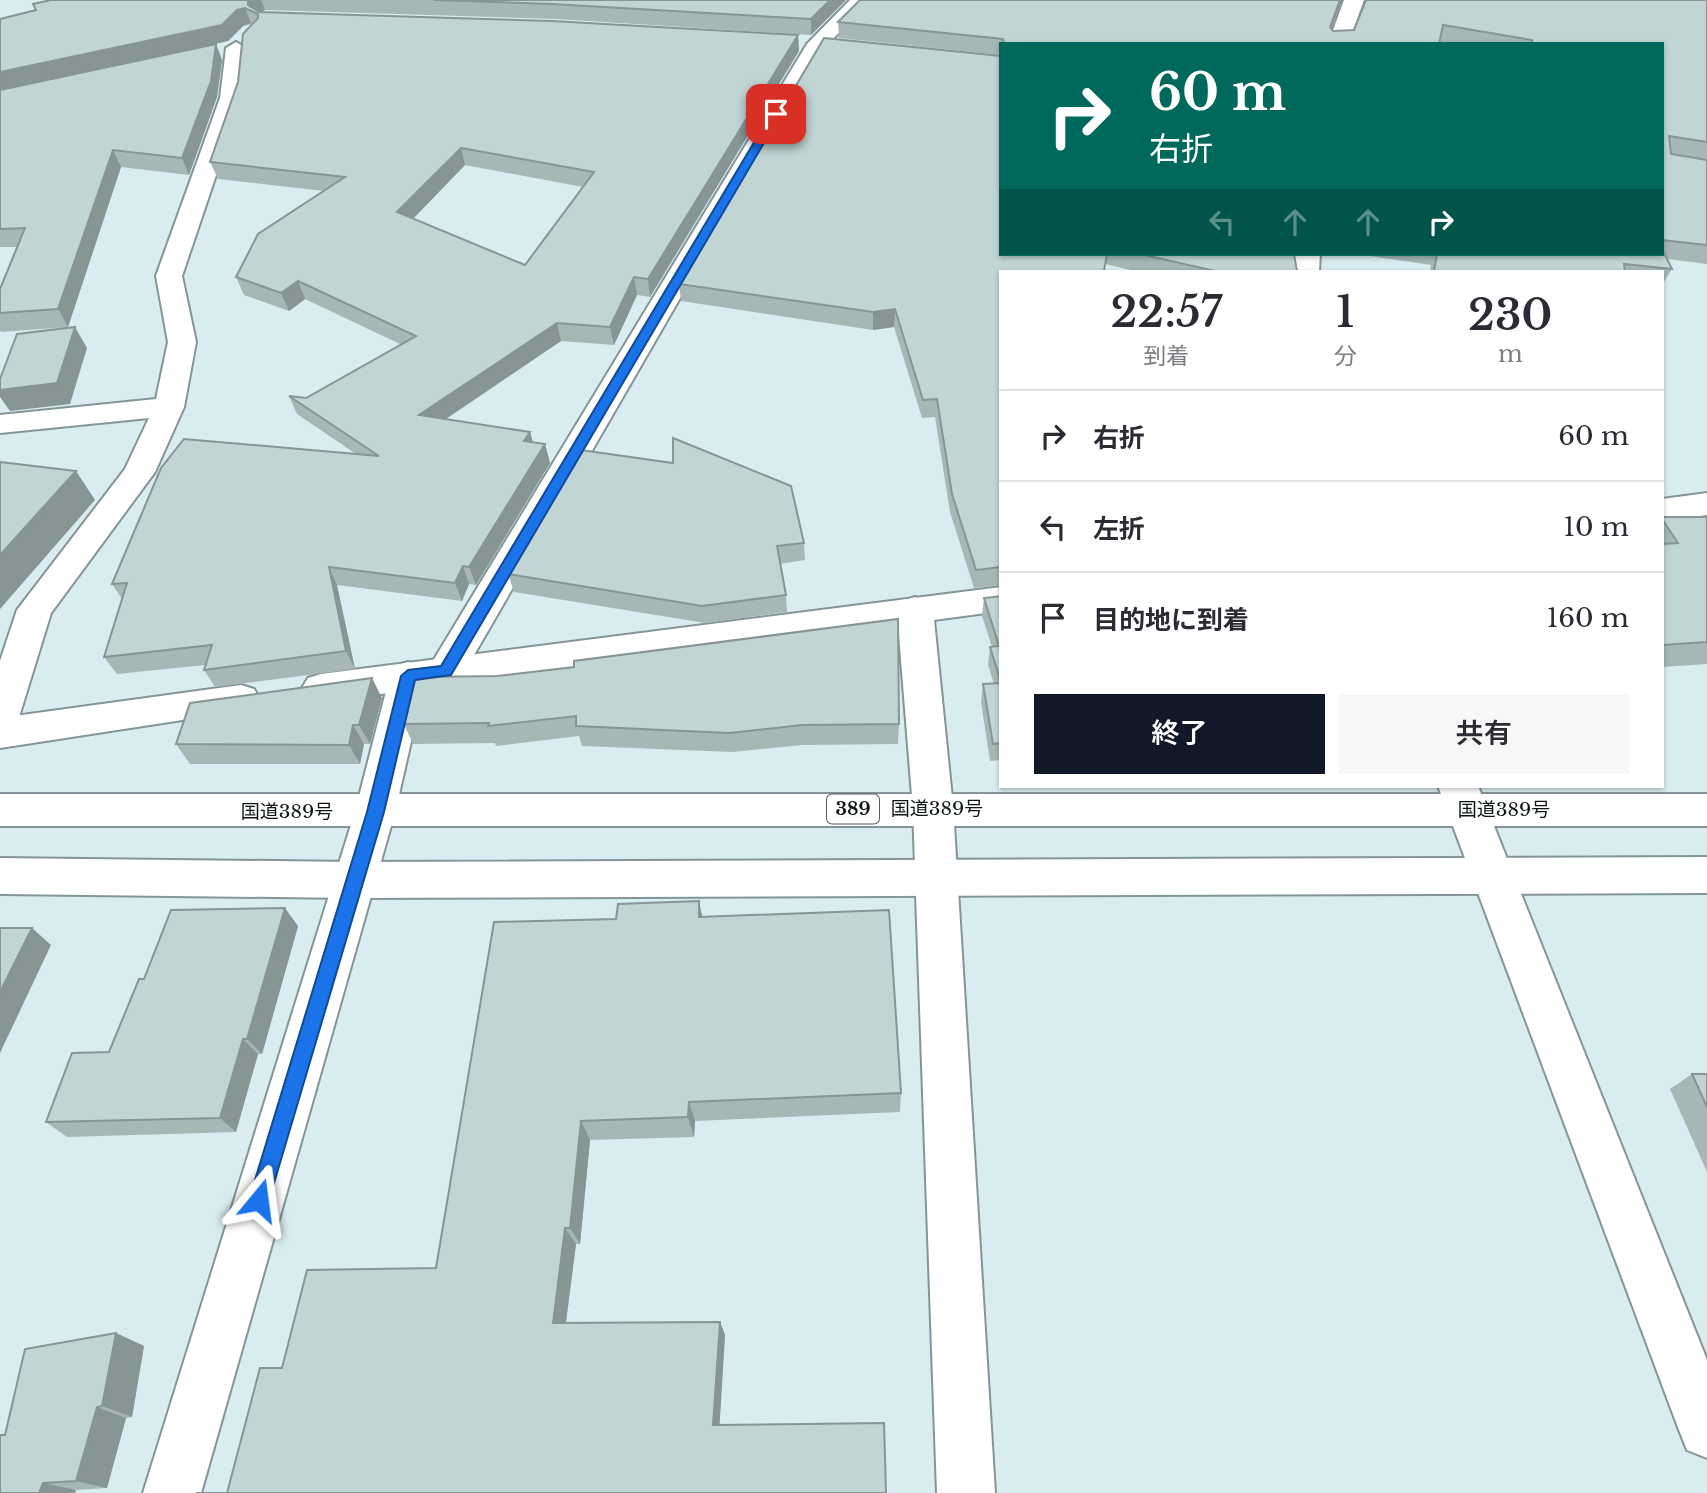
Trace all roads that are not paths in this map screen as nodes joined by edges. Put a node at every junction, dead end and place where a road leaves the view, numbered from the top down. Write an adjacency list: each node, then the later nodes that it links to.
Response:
1 (861, 0): 11 (main road)
2 (1354, 0): 3 (main road)
3 (1339, 42)
4 (230, 47): 5 (main road)
5 (169, 407): 6 (main road); 12 (main road)
6 (0, 424)
7 (1707, 504): 8 (main road)
8 (1664, 510)
9 (999, 599): 10 (main road)
10 (915, 610): 11 (main road); 15 (main road)
11 (427, 673): 13 (main road); 18 (main road)
12 (0, 717)
13 (0, 733)
14 (1463, 798): 15 (main road, 国道389号 / 389); 17 (main road, 国道389号 / 389); 20 (main road)
15 (933, 808): 18 (main road, 国道389号 / 389); 22 (main road)
16 (0, 810): 18 (main road, 国道389号 / 389)
17 (1707, 810)
18 (375, 812): 23 (main road)
19 (1707, 875): 20 (main road)
20 (1495, 876): 22 (main road); 24 (main road)
21 (0, 877): 23 (main road)
22 (935, 878): 23 (main road); 26 (main road)
23 (354, 880): 25 (main road)
24 (1707, 1430)
25 (172, 1493)
26 (966, 1493)

